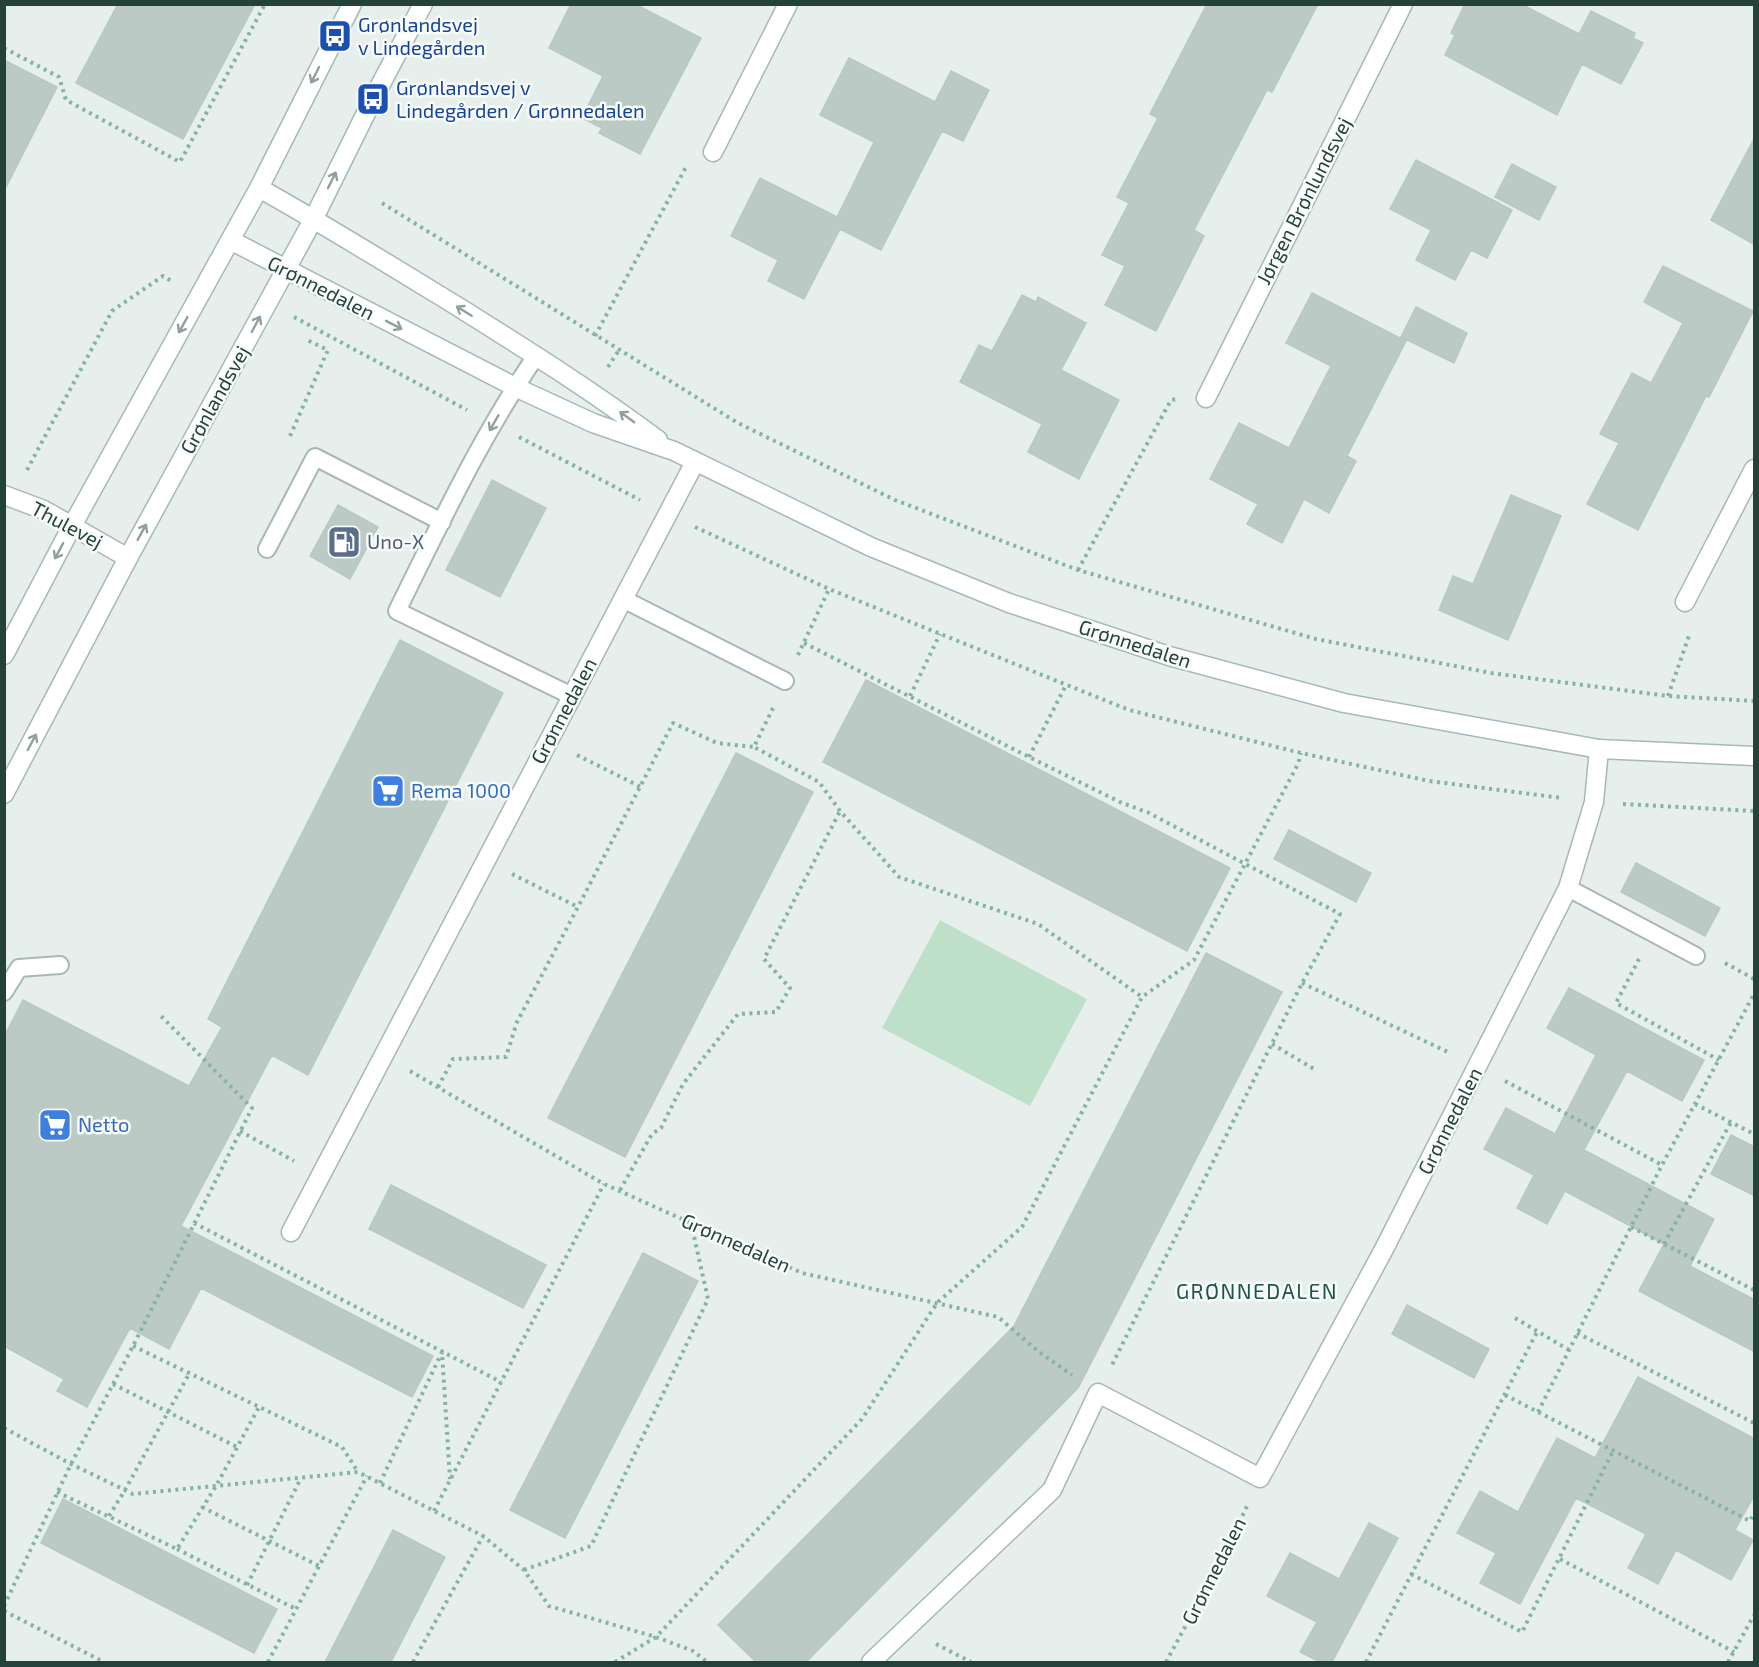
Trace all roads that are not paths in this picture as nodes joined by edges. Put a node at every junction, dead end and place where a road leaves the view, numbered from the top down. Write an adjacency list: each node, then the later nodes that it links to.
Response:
1 (352, 4): 6 (street, one-way to 6)
2 (423, 4): 7 (street, Grønlandsvej, one-way to 2)
3 (788, 4): 5 (street)
4 (1403, 4): 12 (street, Jørgen Brønlundsvej)
5 (712, 152)
6 (259, 188): 7 (street, Grønnedalen); 8 (street)
7 (314, 218): 9 (street, Grønlandsvej); 10 (street, Grønnedalen, one-way to 7)
8 (230, 240): 9 (street, Grønnedalen); 18 (street, one-way to 18)
9 (286, 269): 11 (street, Grønnedalen, one-way to 11); 20 (street, Grønlandsvej, one-way to 9)
10 (536, 356): 11 (lane); 13 (street, Grønnedalen, one-way to 10)
11 (515, 387): 13 (street, Grønnedalen); 17 (lane, one-way to 17)
12 (1206, 398)
13 (674, 451): 14 (street, Grønnedalen)
14 (695, 462): 21 (street, Grønnedalen); 26 (street, Grønnedalen)
15 (1755, 469): 22 (street)
16 (8, 497): 18 (street, Thulevej)
17 (442, 522): 19 (lane); 25 (lane)
18 (72, 526): 20 (street, Thulevej); 23 (street, one-way to 23)
19 (267, 549)
20 (128, 558): 28 (street, Grønlandsvej, one-way to 20)
21 (623, 599): 24 (lane); 25 (street, Grønnedalen)
22 (1685, 602)
23 (4, 655)
24 (785, 681)
25 (572, 696): 33 (street, Grønnedalen)
26 (1599, 749): 27 (street, Grønnedalen); 29 (street, Grønnedalen)
27 (1755, 756)
28 (4, 794)
29 (1568, 888): 30 (lane); 34 (street, Grønnedalen)
30 (1696, 957)
31 (60, 965): 32 (lane)
32 (4, 992)
33 (291, 1232)
34 (871, 1662)

